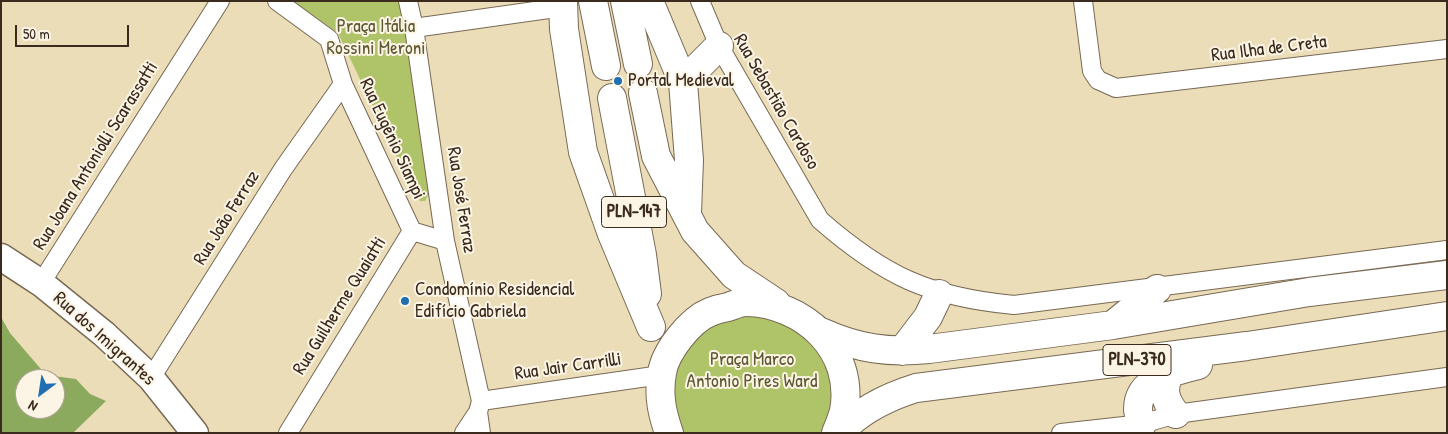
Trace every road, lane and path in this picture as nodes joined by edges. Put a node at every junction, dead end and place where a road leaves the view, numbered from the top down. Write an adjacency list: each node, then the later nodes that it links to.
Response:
1 (220, 1): 25 (street, Rua Joana Antoniolli Scarassatti)
2 (277, 1): 16 (street, Rua Eugênio Siampi)
3 (408, 1): 10 (street, Rua José Ferraz)
4 (593, 1): 14 (main road)
5 (626, 1): 13 (main road)
6 (649, 1): 15 (main road)
7 (700, 1): 11 (street, Rua Sebastião Cardoso)
8 (1083, 1): 12 (street, Rua Ilha de Creta)
9 (563, 4): 10 (street); 33 (main road)
10 (414, 28): 21 (street, Rua José Ferraz)
11 (719, 46): 15 (main road); 29 (street, Rua Sebastião Cardoso)
12 (1447, 49)
13 (638, 64)
14 (606, 66)
15 (683, 82): 19 (main road)
16 (343, 84): 20 (street, Rua Eugênio Siampi); 40 (street, Rua João Ferraz)
17 (643, 93): 19 (main road, PLN-147)
18 (612, 98): 33 (main road, PLN-147)
19 (687, 215): 30 (main road, PLN-147)
20 (412, 231): 21 (street, Rua Guilherme Quaiatti); 46 (street, Rua Guilherme Quaiatti)
21 (444, 240): 41 (street, Rua José Ferraz)
22 (1447, 250): 27 (street, Rua Sebastião Cardoso)
23 (1, 257): 25 (street, Rua dos Imigrantes)
24 (1447, 275): 28 (main road, PLN-370)
25 (41, 283): 40 (street, Rua dos Imigrantes)
26 (1447, 288): 28 (main road)
27 (1157, 289): 29 (street, Rua Sebastião Cardoso); 32 (main road)
28 (1309, 292): 32 (main road, PLN-370)
29 (939, 294): 36 (main road)
30 (782, 307): 34 (main road, PLN-370); 38 (main road, PLN-370)
31 (1440, 315): 35 (main road, PLN-370)
32 (1113, 325): 36 (main road, PLN-370)
33 (652, 327): 38 (main road, PLN-147)
34 (821, 332): 36 (main road, PLN-370); 50 (main road, PLN-370)
35 (1247, 346): 37 (main road); 50 (main road, PLN-370)
36 (902, 351)
37 (1171, 371): 42 (main road); 43 (main road)
38 (662, 372): 41 (street, Rua Jair Carrilli); 49 (main road, PLN-370)
39 (1447, 377): 42 (street)
40 (151, 378): 45 (street, Rua dos Imigrantes)
41 (479, 407): 47 (street); 48 (street, Rua José Ferraz)
42 (1176, 414): 43 (street)
43 (1141, 429): 44 (street)
44 (1109, 430): 51 (street)
45 (195, 433)
46 (288, 433)
47 (464, 433)
48 (482, 433)
49 (669, 433)
50 (838, 433)
51 (1062, 433)

